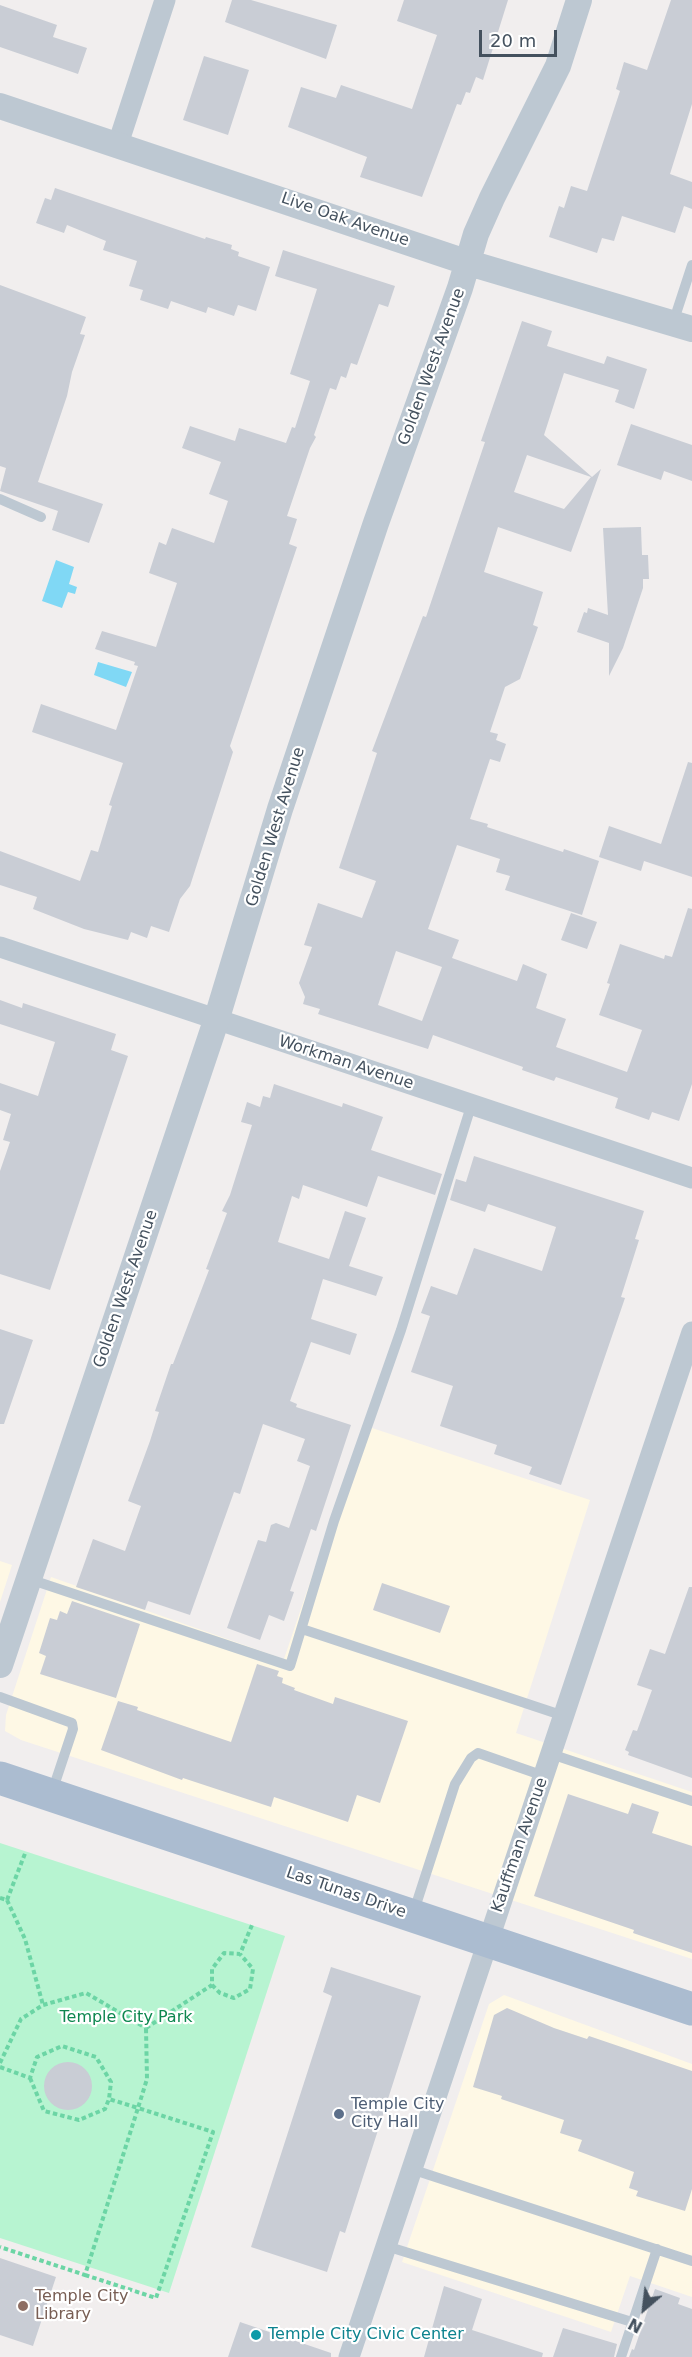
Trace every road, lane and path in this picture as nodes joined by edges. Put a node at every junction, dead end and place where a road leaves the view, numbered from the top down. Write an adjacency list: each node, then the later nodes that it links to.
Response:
1 (165, 0): 4 (street)
2 (579, 0): 5 (street, Golden West Avenue)
3 (0, 106): 4 (street, Live Oak Avenue)
4 (118, 144): 5 (street, Live Oak Avenue)
5 (469, 263): 7 (street, Live Oak Avenue); 11 (street, Golden West Avenue)
6 (692, 265): 7 (lane)
7 (682, 326)
8 (0, 499): 9 (lane)
9 (41, 517)
10 (0, 947): 11 (street, Workman Avenue)
11 (216, 1021): 12 (street, Workman Avenue); 15 (street, Golden West Avenue)
12 (472, 1103): 13 (street, Workman Avenue); 16 (lane)
13 (692, 1178)
14 (692, 1332): 19 (street, Kauffman Avenue)
15 (29, 1579): 16 (lane); 17 (street, Golden West Avenue)
16 (302, 1629): 19 (lane)
17 (0, 1665)
18 (0, 1697): 23 (lane)
19 (564, 1716): 20 (street, Kauffman Avenue)
20 (551, 1754): 21 (street, Kauffman Avenue); 24 (lane)
21 (544, 1776): 28 (lane); 30 (street, Kauffman Avenue)
22 (0, 1778): 23 (main road, Las Tunas Drive)
23 (51, 1795): 28 (main road, Las Tunas Drive)
24 (692, 1801)
25 (26, 1851): 27 (path)
26 (0, 1898): 27 (path)
27 (7, 1900): 33 (path)
28 (412, 1916): 30 (main road, Las Tunas Drive)
29 (252, 1925): 31 (path)
30 (488, 1941): 34 (main road, Las Tunas Drive); 40 (street, Kauffman Avenue)
31 (240, 1954): 32 (path); 32 (path)
32 (212, 1985): 35 (path)
33 (43, 2005): 35 (path); 36 (path)
34 (692, 2009)
35 (146, 2028): 39 (path)
36 (0, 2065): 37 (path)
37 (30, 2078): 38 (path); 38 (path)
38 (109, 2099): 39 (path)
39 (138, 2108): 45 (path); 45 (path)
40 (411, 2169): 41 (street, Kauffman Avenue); 43 (lane)
41 (386, 2246): 46 (lane); 47 (street, Kauffman Avenue)
42 (0, 2247): 45 (path)
43 (657, 2249): 44 (lane); 46 (lane)
44 (692, 2261)
45 (85, 2275)
46 (633, 2322): 48 (lane)
47 (349, 2357)
48 (621, 2357)

